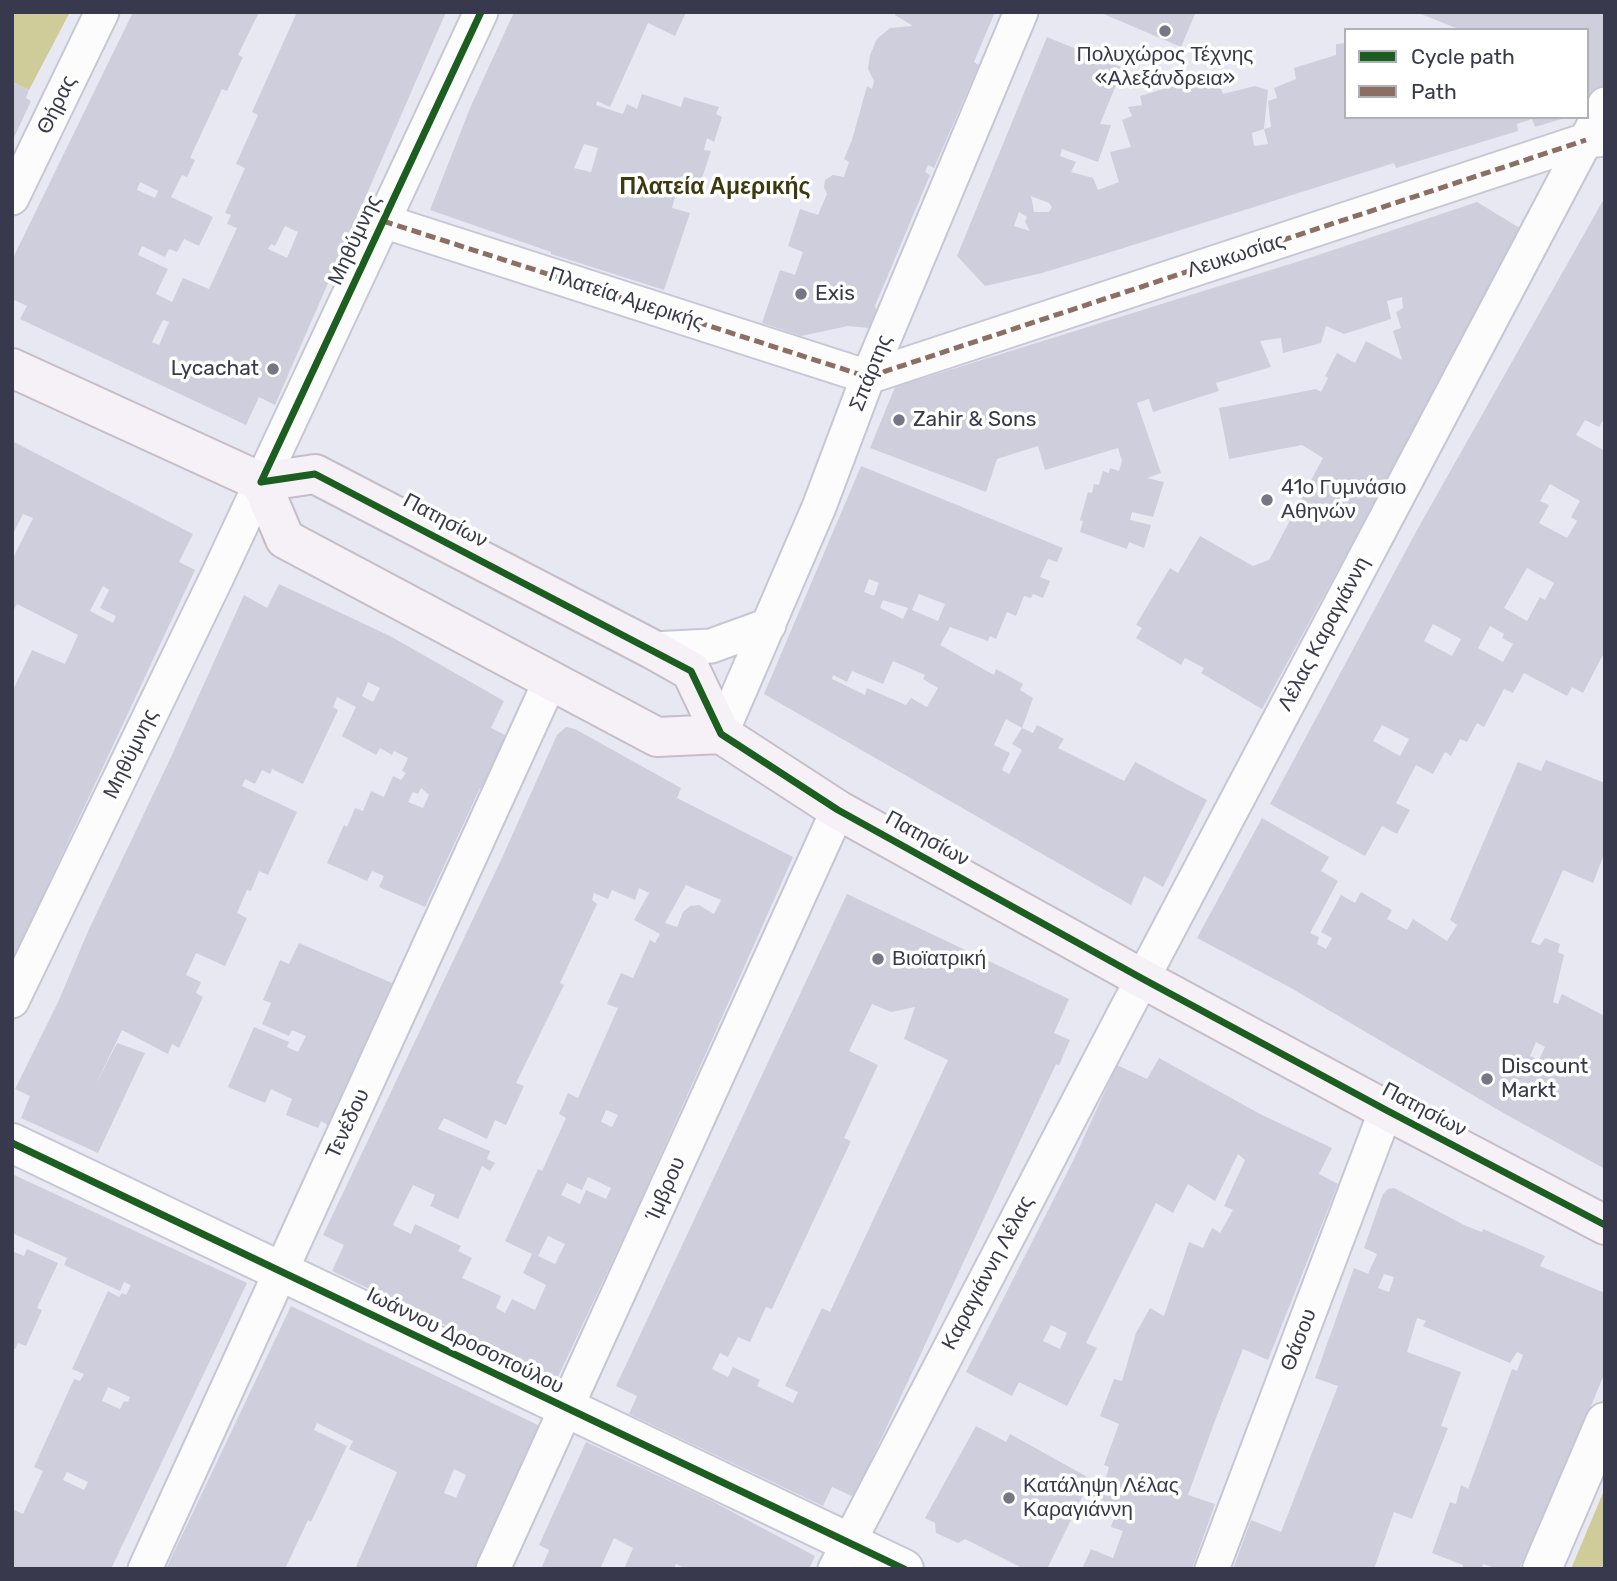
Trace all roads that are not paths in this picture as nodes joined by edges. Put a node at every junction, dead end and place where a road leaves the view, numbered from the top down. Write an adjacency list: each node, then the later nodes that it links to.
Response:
1 (102, 12): 6 (street, Θήρας)
2 (481, 12): 7 (street, Μηθύμνης)
3 (1021, 12): 9 (street, Σπάρτης)
4 (1605, 104): 5 (street, Λέλας Καραγιάννη)
5 (1595, 140): 9 (street, Λευκωσίας); 16 (street, Λέλας Καραγιάννη)
6 (12, 198)
7 (383, 220): 9 (street, Πλατεία Αμερικής); 10 (street, Μηθύμνης)
8 (12, 368): 10 (main road)
9 (868, 377): 11 (street, Σπάρτης)
10 (261, 482): 12 (main road, Πατησίων); 13 (main road); 17 (street, Μηθύμνης)
11 (769, 625): 12 (street); 14 (street, Σπάρτης)
12 (652, 649): 14 (main road, Πατησίων)
13 (551, 680): 14 (main road); 21 (street, Τενέδου)
14 (721, 734): 15 (main road, Πατησίων)
15 (838, 810): 16 (main road, Πατησίων); 22 (street, Ίμβρου)
16 (1143, 979): 18 (main road, Πατησίων); 24 (street, Καραγιάννη Λέλας)
17 (12, 1001)
18 (1386, 1110): 20 (main road, Πατησίων); 28 (street, Θάσου)
19 (12, 1143): 21 (street, Ιωάννου Δροσοπούλου)
20 (1605, 1225)
21 (280, 1272): 22 (street, Ιωάννου Δροσοπούλου); 25 (street, Τενέδου)
22 (566, 1409): 24 (street, Ιωάννου Δροσοπούλου); 26 (street, Ίμβρου)
23 (1605, 1422): 29 (street)
24 (841, 1556): 27 (street, Ιωάννου Δροσοπούλου)
25 (145, 1569)
26 (494, 1569)
27 (904, 1569)
28 (1212, 1569)
29 (1542, 1569)

